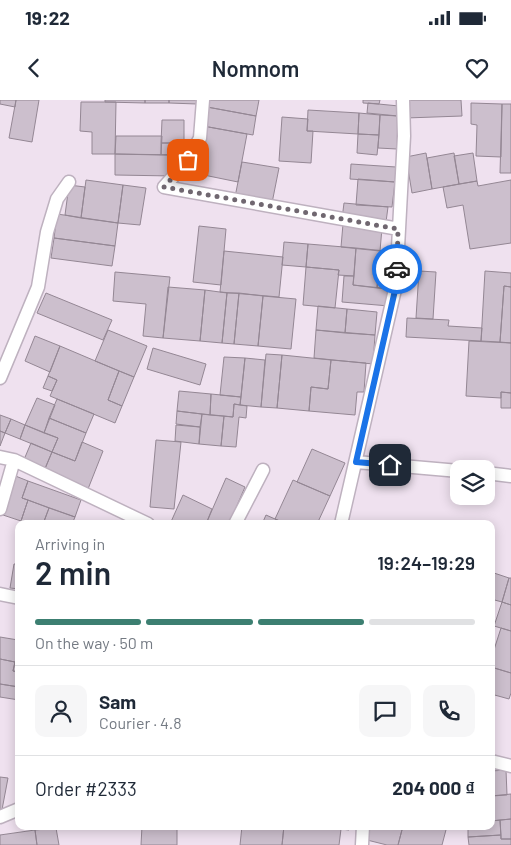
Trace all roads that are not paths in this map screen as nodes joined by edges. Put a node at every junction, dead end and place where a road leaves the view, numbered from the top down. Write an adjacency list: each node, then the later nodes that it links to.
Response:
1 (203, 100): 4 (lane)
2 (403, 100): 4 (lane)
3 (69, 182): 5 (lane)
4 (398, 229): 8 (lane)
5 (0, 378)
6 (0, 457): 7 (lane)
7 (14, 460): 13 (lane); 14 (lane)
8 (356, 462): 10 (lane); 16 (lane)
9 (263, 470): 15 (lane)
10 (450, 470)
11 (495, 474): 12 (lane)
12 (511, 476)
13 (0, 509)
14 (140, 520)
15 (237, 520)
16 (342, 520)
17 (0, 594): 18 (lane)
18 (15, 597)
19 (495, 762): 20 (lane)
20 (511, 766)
21 (15, 810): 22 (lane)
22 (0, 816)
23 (363, 830): 24 (lane)
24 (362, 845)

